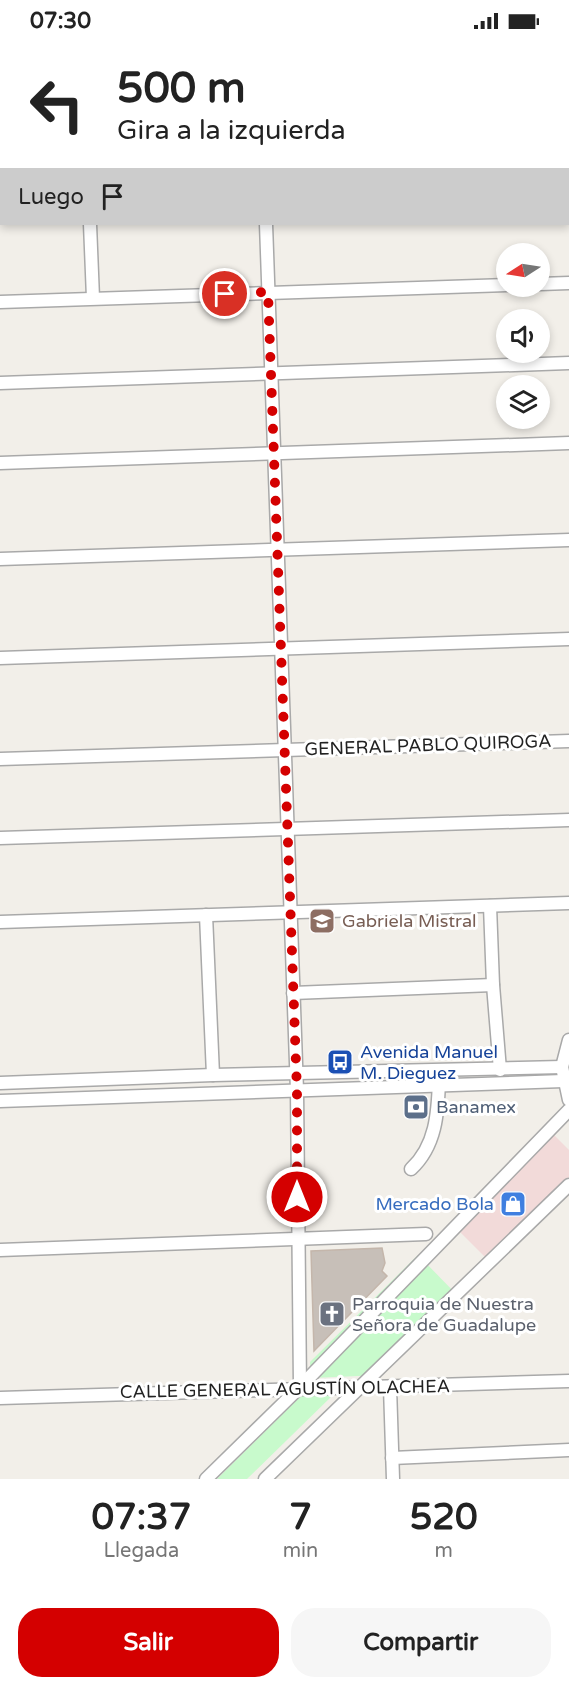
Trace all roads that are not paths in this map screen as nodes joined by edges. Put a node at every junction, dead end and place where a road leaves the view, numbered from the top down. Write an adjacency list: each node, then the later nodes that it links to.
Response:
1 (90, 225): 7 (street)
2 (266, 225): 6 (street)
3 (569, 283): 4 (street)
4 (550, 284)
5 (496, 285): 6 (street)
6 (268, 292): 7 (street); 10 (street)
7 (93, 298): 8 (street)
8 (0, 302)
9 (569, 363): 10 (street)
10 (271, 373): 11 (street); 13 (street)
11 (0, 383)
12 (569, 443): 13 (street)
13 (274, 453): 14 (street); 16 (street)
14 (0, 463)
15 (569, 540): 16 (street)
16 (278, 550): 17 (street); 19 (street)
17 (0, 559)
18 (569, 639): 19 (street)
19 (281, 648): 20 (street); 22 (street)
20 (0, 658)
21 (569, 741): 22 (street, GENERAL PABLO QUIROGA)
22 (285, 750): 23 (street, GENERAL PABLO QUIROGA); 25 (street)
23 (0, 759)
24 (569, 820): 25 (street)
25 (287, 829): 26 (street); 29 (street)
26 (0, 838)
27 (569, 903): 28 (street)
28 (490, 906): 29 (street); 32 (street)
29 (290, 912): 30 (street); 33 (street)
30 (206, 915): 31 (street); 39 (street)
31 (0, 922)
32 (493, 985): 33 (street); 36 (street)
33 (293, 993): 38 (street)
34 (569, 1040): 35 (street)
35 (562, 1066): 36 (street); 40 (street)
36 (500, 1070): 37 (street)
37 (435, 1071): 38 (street); 42 (street)
38 (296, 1074): 39 (street); 43 (street)
39 (213, 1075): 41 (street)
40 (566, 1081): 42 (street); 44 (street)
41 (0, 1083)
42 (435, 1086): 43 (street); 47 (street)
43 (297, 1091): 45 (street); 50 (street)
44 (568, 1097)
45 (0, 1101)
46 (569, 1110): 53 (street)
47 (411, 1169)
48 (569, 1185): 54 (street)
49 (426, 1234): 50 (street)
50 (297, 1239): 51 (street); 53 (street)
51 (0, 1250)
52 (569, 1381): 55 (street, CALLE GENERAL AGUSTÍN OLACHEA)
53 (300, 1387): 54 (street, CALLE GENERAL AGUSTÍN OLACHEA); 56 (street, CALLE GENERAL AGUSTÍN OLACHEA); 59 (street)
54 (360, 1387): 55 (street, CALLE GENERAL AGUSTÍN OLACHEA); 60 (street)
55 (390, 1387): 58 (street)
56 (0, 1398)
57 (569, 1450): 58 (street)
58 (393, 1458): 61 (street)
59 (206, 1479)
60 (265, 1479)
61 (393, 1479)

